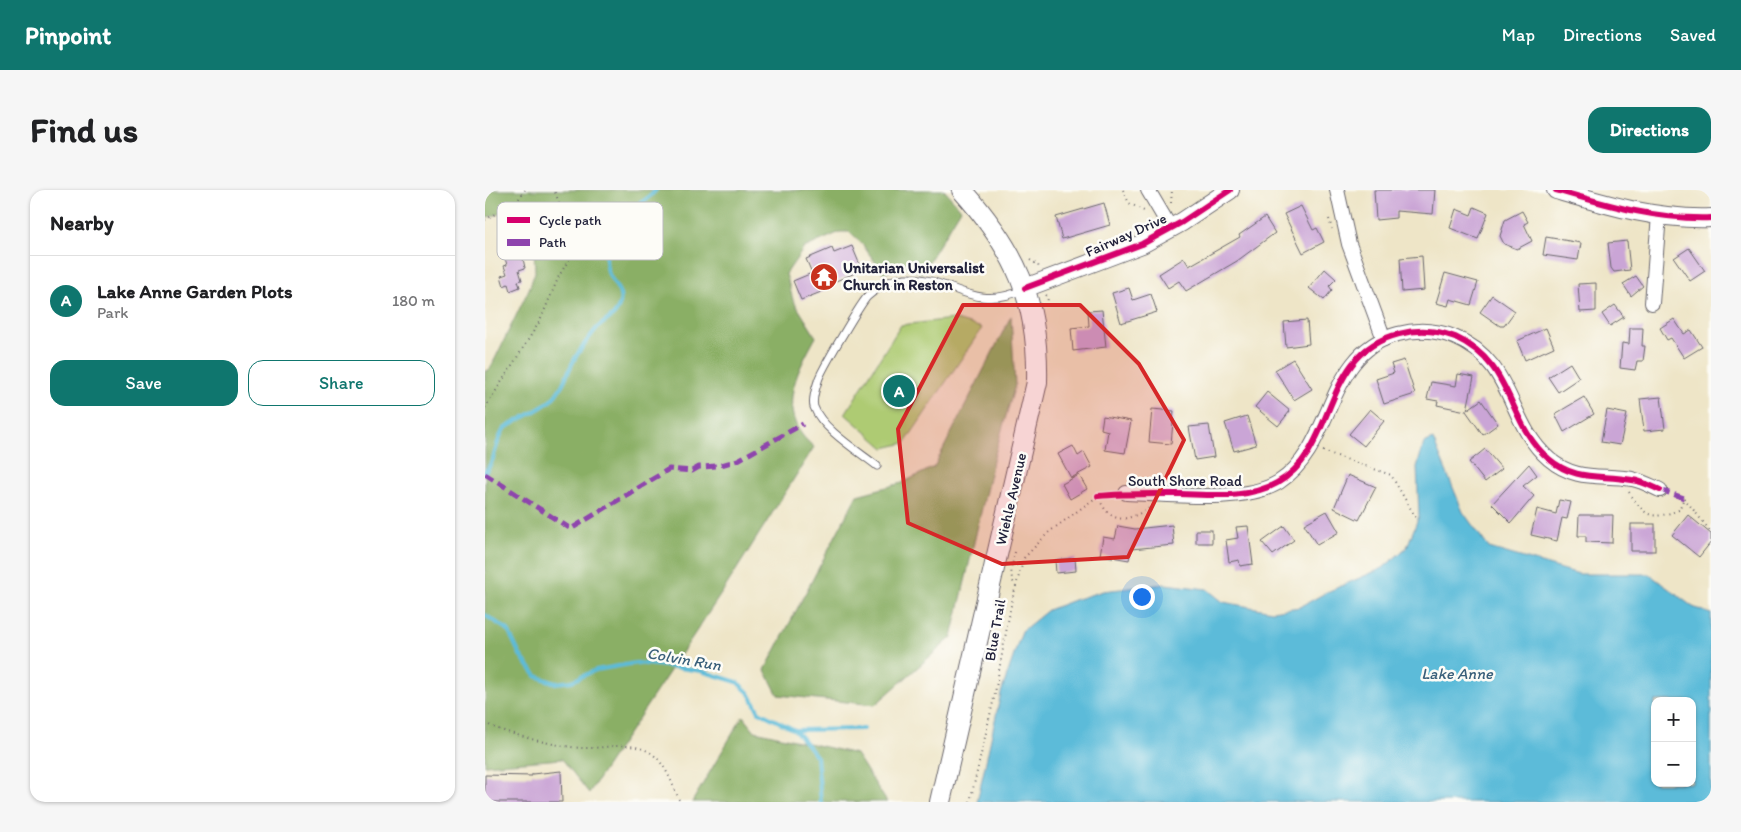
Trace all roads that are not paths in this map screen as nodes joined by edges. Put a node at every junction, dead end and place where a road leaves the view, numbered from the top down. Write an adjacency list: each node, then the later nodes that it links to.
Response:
1 (962, 190): 6 (main road, Wiehle Avenue)
2 (1148, 190): 9 (street)
3 (1230, 190): 9 (street, Fairway Drive)
4 (1337, 190): 12 (street)
5 (1556, 190): 7 (street)
6 (973, 198): 10 (main road, Wiehle Avenue)
7 (1659, 215): 8 (street); 11 (street)
8 (1711, 218)
9 (1171, 229): 10 (street, Fairway Drive)
10 (1025, 288): 13 (lane); 16 (main road, Wiehle Avenue)
11 (1652, 303)
12 (1384, 339): 14 (street, South Shore Road); 15 (street, South Shore Road)
13 (877, 466)
14 (1660, 490)
15 (1126, 493)
16 (940, 802)

